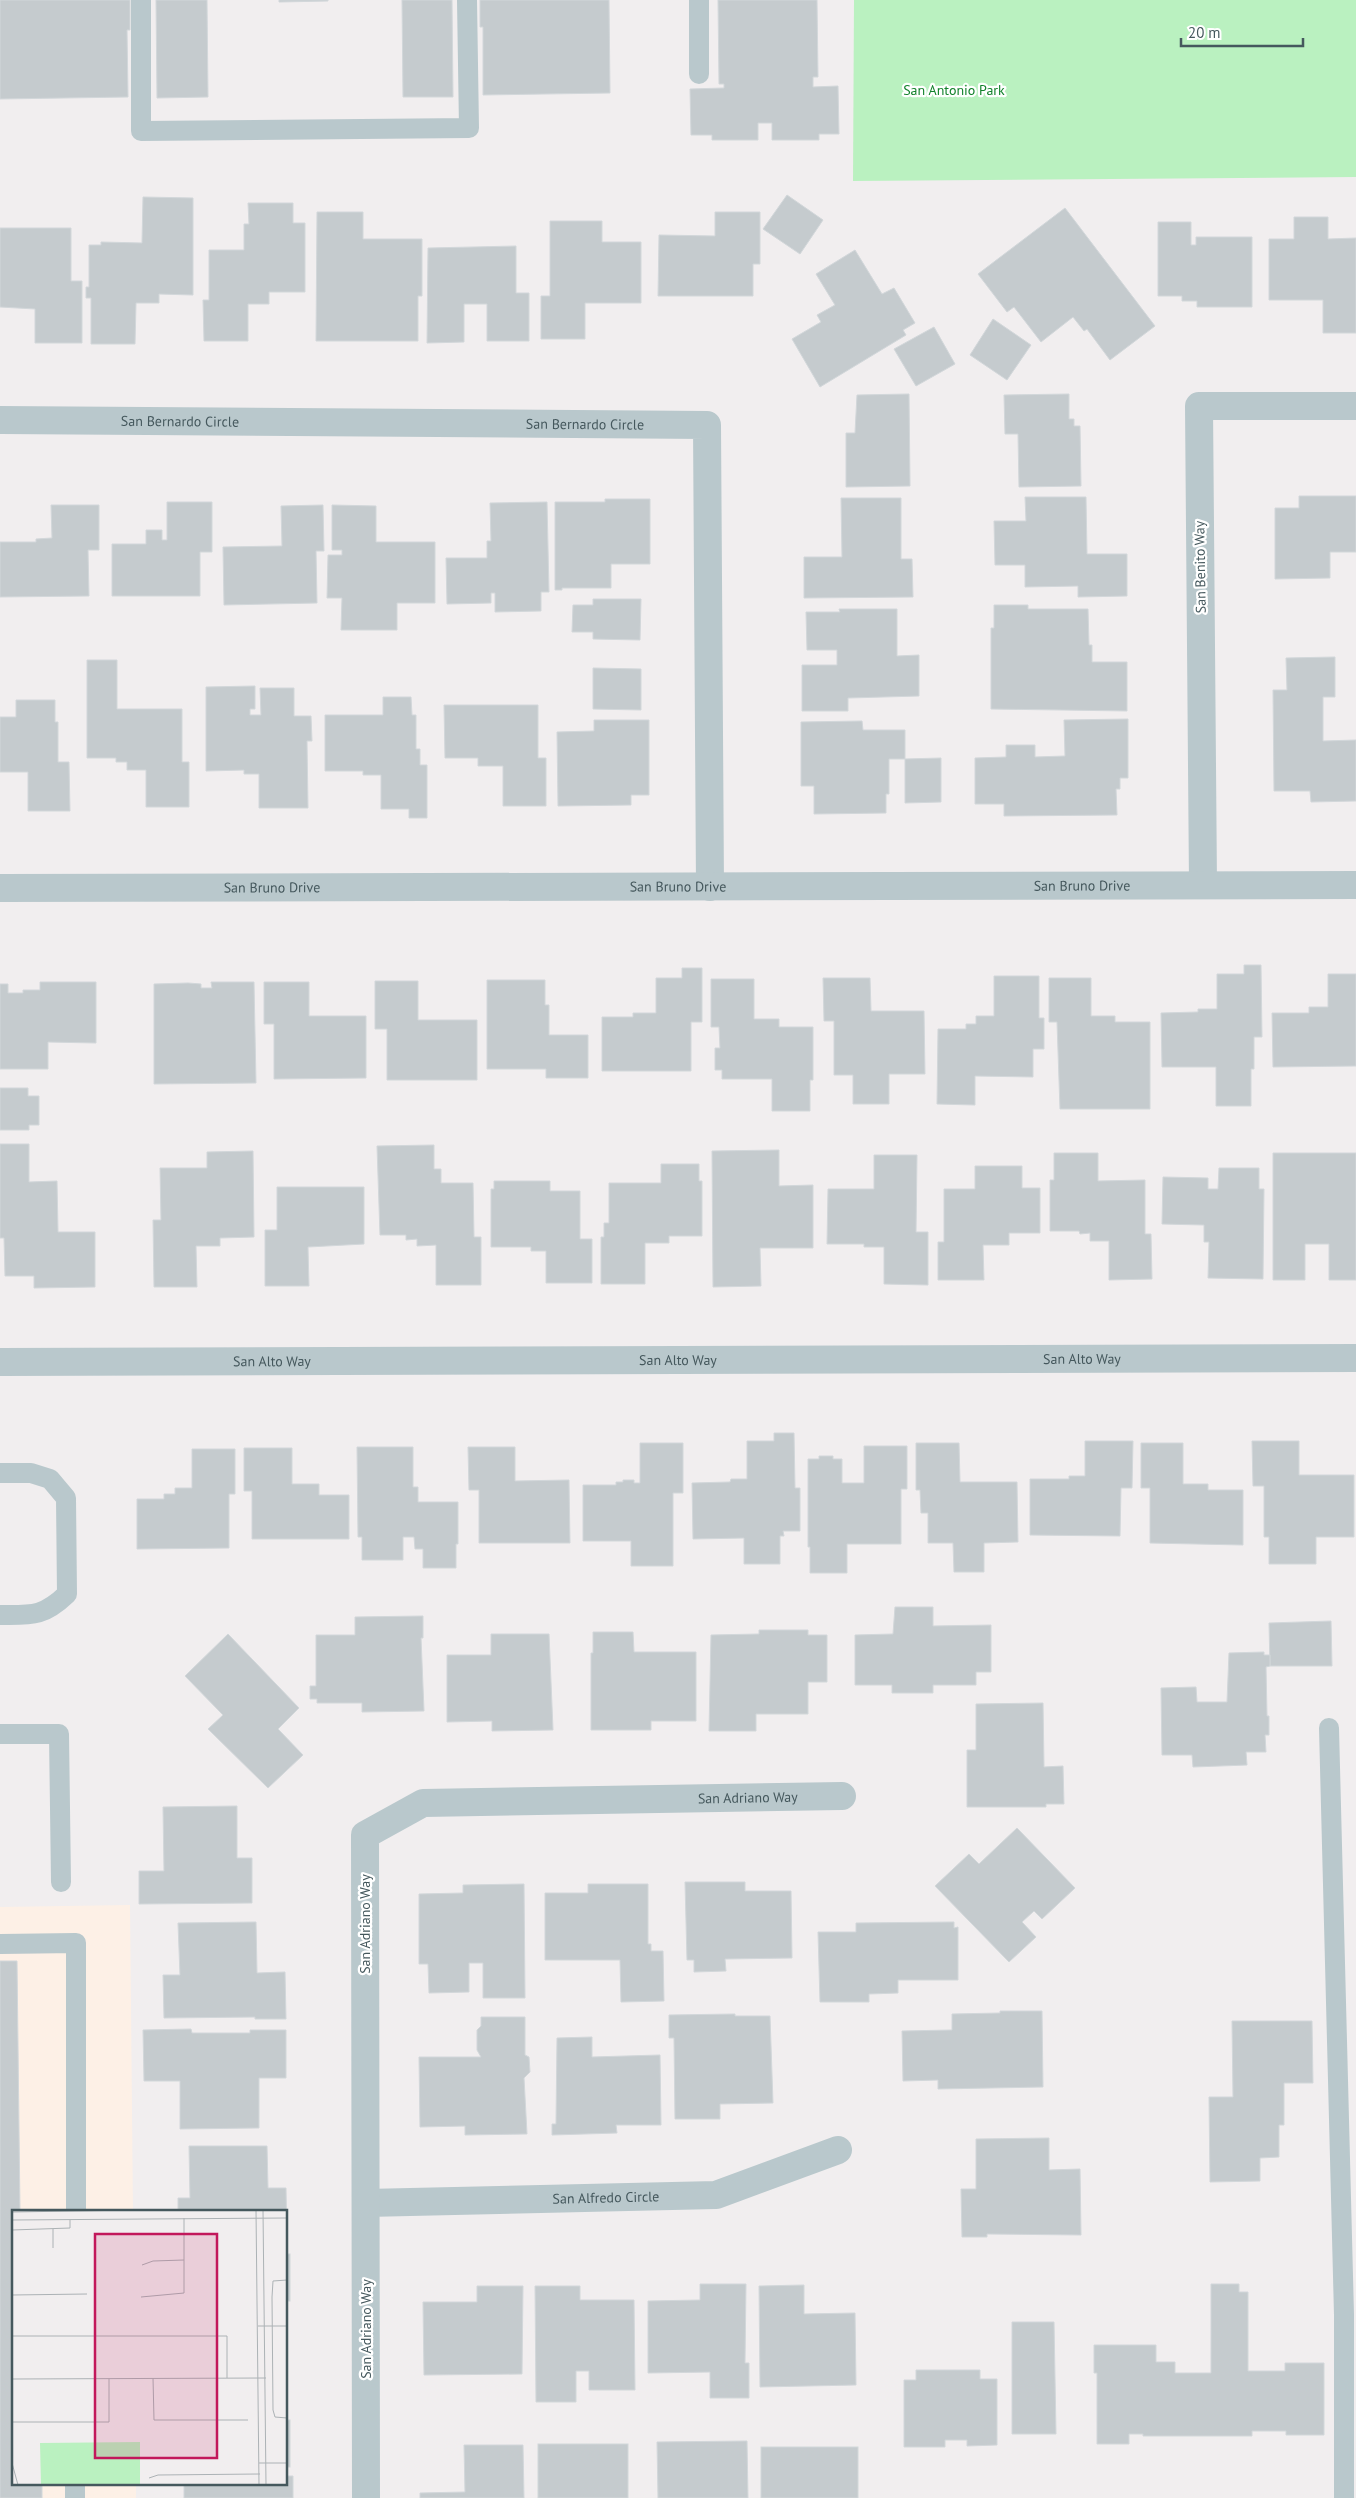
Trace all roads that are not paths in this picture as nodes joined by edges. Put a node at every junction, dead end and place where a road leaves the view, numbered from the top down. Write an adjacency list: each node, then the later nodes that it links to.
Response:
1 (142, 0): 2 (lane)
2 (467, 0)
3 (699, 0): 4 (lane)
4 (699, 74)
5 (1356, 406): 7 (street, San Benito Way)
6 (0, 420): 9 (street, San Bernardo Circle)
7 (1203, 885): 8 (street, San Bruno Drive); 9 (street, San Bruno Drive)
8 (1356, 885)
9 (710, 887): 10 (street, San Bruno Drive)
10 (0, 888)
11 (1356, 1358): 12 (street, San Alto Way)
12 (0, 1362)
13 (0, 1473): 14 (lane)
14 (0, 1615)
15 (1329, 1728): 24 (lane)
16 (0, 1734): 18 (lane)
17 (842, 1796): 21 (street, San Adriano Way)
18 (61, 1882)
19 (0, 1944): 22 (lane)
20 (838, 2150): 21 (street, San Alfredo Circle)
21 (366, 2203): 23 (street, San Adriano Way)
22 (76, 2210)
23 (366, 2498)
24 (1344, 2498)

